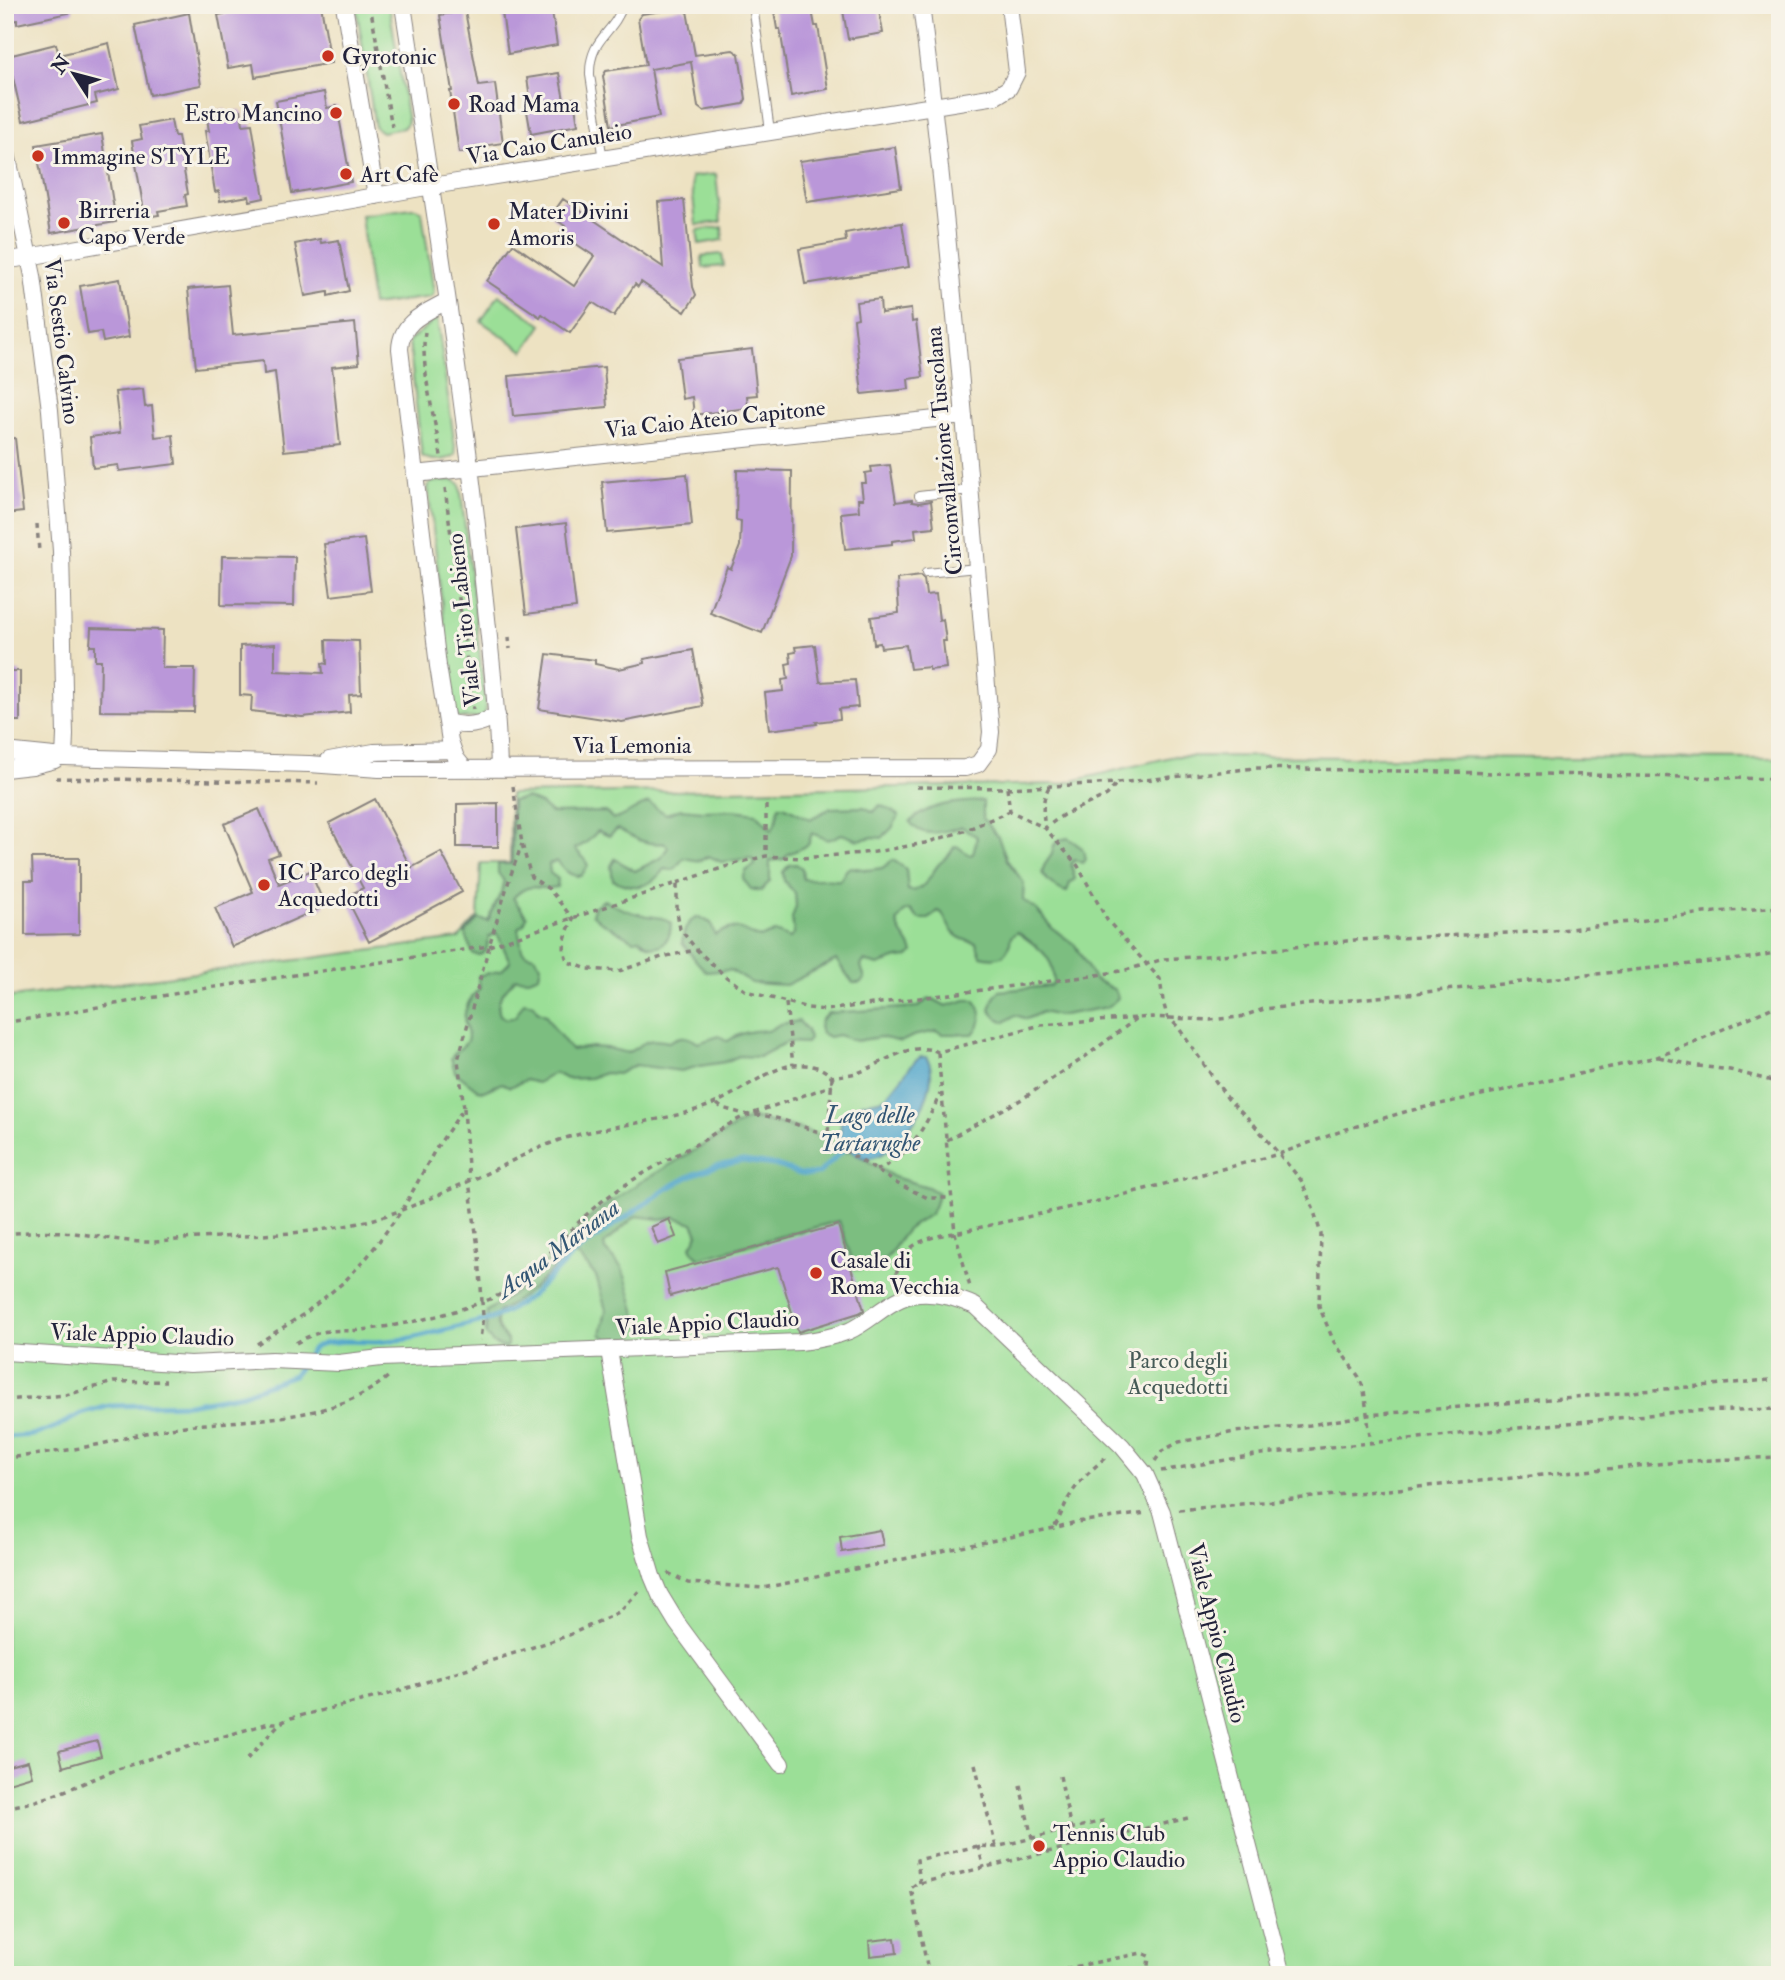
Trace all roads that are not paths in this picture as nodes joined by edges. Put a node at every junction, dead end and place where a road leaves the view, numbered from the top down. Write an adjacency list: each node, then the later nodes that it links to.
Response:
1 (344, 5): 12 (street)
2 (403, 5): 11 (street, Viale Tito Labieno)
3 (623, 5): 10 (lane)
4 (753, 5): 8 (lane)
5 (921, 5): 7 (street, Circonvallazione Tuscolana)
6 (1009, 5): 7 (street)
7 (934, 106): 8 (street, Via Caio Canuleio); 16 (street, Circonvallazione Tuscolana)
8 (770, 131): 10 (street, Via Caio Canuleio)
9 (5, 144): 13 (street, Via Sestio Calvino)
10 (603, 159): 11 (street, Via Caio Canuleio)
11 (432, 186): 12 (street, Via Caio Canuleio); 15 (street, Viale Tito Labieno)
12 (376, 196): 13 (street, Via Caio Canuleio)
13 (29, 258): 14 (street, Via Caio Canuleio); 27 (street, Via Sestio Calvino)
14 (5, 261)
15 (447, 301): 17 (street, Viale Tito Labieno); 18 (street, Viale Tito Labieno)
16 (964, 416): 17 (street, Via Caio Ateio Capitone); 19 (street, Circonvallazione Tuscolana)
17 (471, 467): 18 (street); 23 (street, Viale Tito Labieno)
18 (415, 474): 24 (street, Viale Tito Labieno)
19 (970, 491): 20 (lane); 21 (street, Circonvallazione Tuscolana)
20 (919, 496)
21 (977, 568): 22 (lane); 31 (street, Circonvallazione Tuscolana)
22 (926, 573)
23 (497, 715): 24 (street); 30 (street, Viale Tito Labieno)
24 (447, 722): 25 (street, Viale Tito Labieno)
25 (453, 750): 28 (street, Via Lemonia); 29 (street, Viale Tito Labieno)
26 (5, 751): 27 (street, Via Lemonia)
27 (64, 757): 28 (street, Via Lemonia); 32 (street, Via Lemonia)
28 (309, 764): 29 (street, Via Lemonia)
29 (464, 768): 30 (street, Via Lemonia)
30 (499, 768): 31 (street, Via Lemonia)
31 (954, 768)
32 (5, 769)
33 (609, 1350): 34 (street, Viale Appio Claudio); 35 (street); 36 (street, Viale Appio Claudio)
34 (5, 1352)
35 (781, 1764)
36 (1280, 1967)

